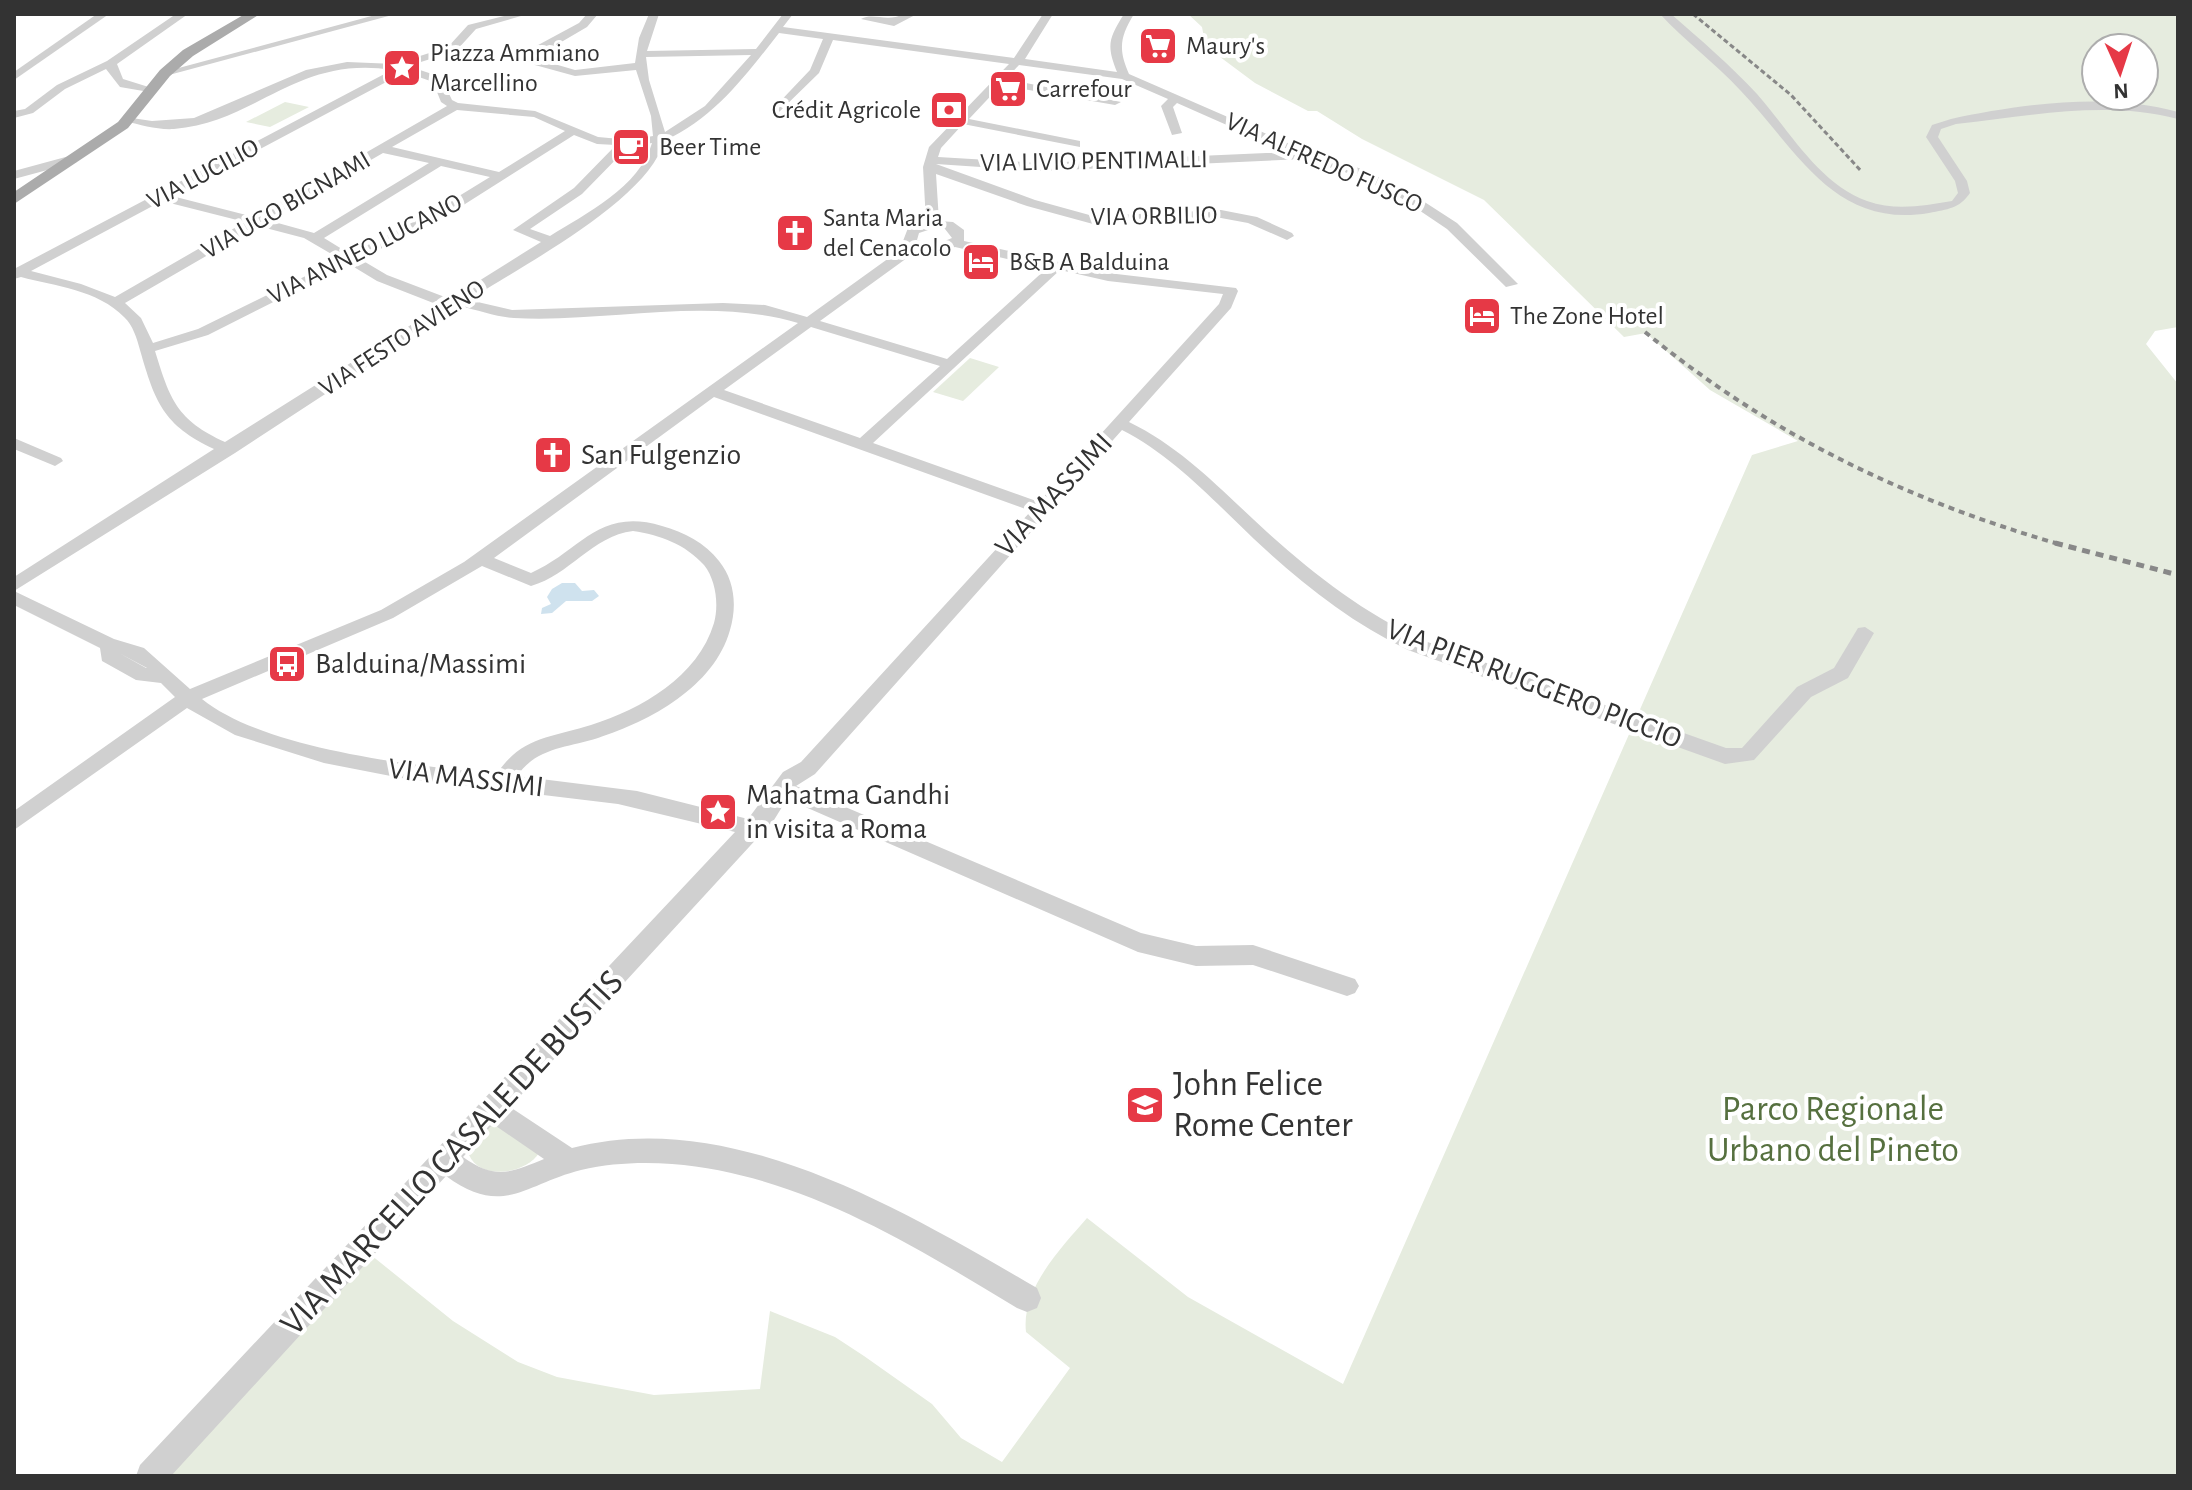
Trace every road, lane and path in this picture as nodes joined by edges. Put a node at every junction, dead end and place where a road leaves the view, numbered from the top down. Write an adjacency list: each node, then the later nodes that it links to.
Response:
1 (104, 14): 23 (street)
2 (183, 14): 19 (street)
3 (254, 14): 22 (main road)
4 (391, 14): 22 (street)
5 (593, 14): 17 (street)
6 (654, 14): 17 (street)
7 (788, 14): 14 (street)
8 (912, 14): 13 (street)
9 (1048, 14): 18 (street)
10 (1129, 14): 21 (street)
11 (1665, 14): 31 (street)
12 (516, 16): 20 (street)
13 (866, 19)
14 (776, 29): 15 (street, VIA ALFREDO FUSCO); 16 (street)
15 (830, 35): 18 (street, VIA ALFREDO FUSCO); 29 (street)
16 (757, 52): 17 (street); 36 (street)
17 (641, 60): 36 (street)
18 (1018, 60): 21 (street, VIA ALFREDO FUSCO); 24 (street)
19 (111, 63): 25 (street); 30 (street)
20 (400, 68): 28 (street); 32 (street); 47 (street, VIA LUCILIO)
21 (1123, 72): 26 (street, VIA ALFREDO FUSCO)
22 (165, 73): 25 (main road)
23 (14, 77)
24 (998, 81): 27 (street); 33 (street)
25 (151, 91): 32 (main road)
26 (1176, 98): 35 (street); 40 (street, VIA ALFREDO FUSCO)
27 (1115, 102)
28 (455, 106): 34 (street); 39 (street, VIA UGO BIGNAMI)
29 (777, 111)
30 (14, 115)
31 (2178, 116)
32 (129, 119): 41 (main road)
33 (959, 120): 37 (street); 43 (street)
34 (574, 130): 36 (street); 45 (street, VIA ANNEO LUCANO)
35 (1176, 133)
36 (659, 138): 52 (street, VIA FESTO AVIENO)
37 (1076, 144)
38 (623, 145): 52 (street)
39 (383, 149): 42 (street); 48 (street, VIA UGO BIGNAMI)
40 (1305, 155): 43 (street, VIA LIVIO PENTIMALLI); 58 (street, VIA ALFREDO FUSCO)
41 (73, 159): 44 (street); 46 (main road)
42 (442, 160): 45 (street); 51 (street)
43 (930, 164): 49 (street); 50 (street, VIA ORBILIO)
44 (14, 175)
45 (502, 176): 55 (street, VIA ANNEO LUCANO)
46 (18, 196)
47 (160, 197): 48 (street); 57 (street, VIA LUCILIO)
48 (258, 221): 51 (street); 59 (street, VIA UGO BIGNAMI)
49 (933, 224): 53 (street); 54 (street)
50 (1287, 236)
51 (315, 238): 55 (street)
52 (552, 241): 60 (street, VIA FESTO AVIENO)
53 (954, 243): 54 (street); 56 (street)
54 (916, 245): 61 (street)
55 (349, 257): 60 (street); 62 (street, VIA ANNEO LUCANO)
56 (1056, 267): 63 (street); 65 (street, VIA MASSIMI)
57 (16, 274): 59 (street)
58 (1511, 284)
59 (115, 303): 62 (street)
60 (455, 303): 61 (street); 68 (street, VIA FESTO AVIENO)
61 (809, 321): 63 (street); 64 (street)
62 (147, 349): 68 (street)
63 (949, 364): 67 (street)
64 (711, 391): 67 (street); 71 (street)
65 (1120, 423): 70 (street, VIA MASSIMI); 74 (street, VIA PIER RUGGERO PICCIO)
66 (14, 443): 69 (street)
67 (862, 445): 70 (street)
68 (229, 450): 72 (street, VIA FESTO AVIENO)
69 (55, 461)
70 (1040, 508): 77 (street, VIA MASSIMI)
71 (481, 559): 75 (street); 76 (street)
72 (14, 585)
73 (14, 597): 75 (street, VIA MASSIMI)
74 (1865, 633)
75 (188, 698): 76 (street, VIA MASSIMI); 78 (street)
76 (502, 783): 79 (street, VIA MASSIMI)
77 (785, 798): 79 (street, VIA MASSIMI); 80 (street)
78 (14, 822)
79 (752, 828): 81 (street, VIA MARCELLO CASALE DE BUSTIS)
80 (1347, 986)
81 (492, 1109): 82 (street, VIA MARCELLO CASALE DE BUSTIS); 83 (street)
82 (447, 1161): 83 (street); 85 (street, VIA MARCELLO CASALE DE BUSTIS)
83 (569, 1161): 84 (street)
84 (1027, 1298)
85 (151, 1476)

